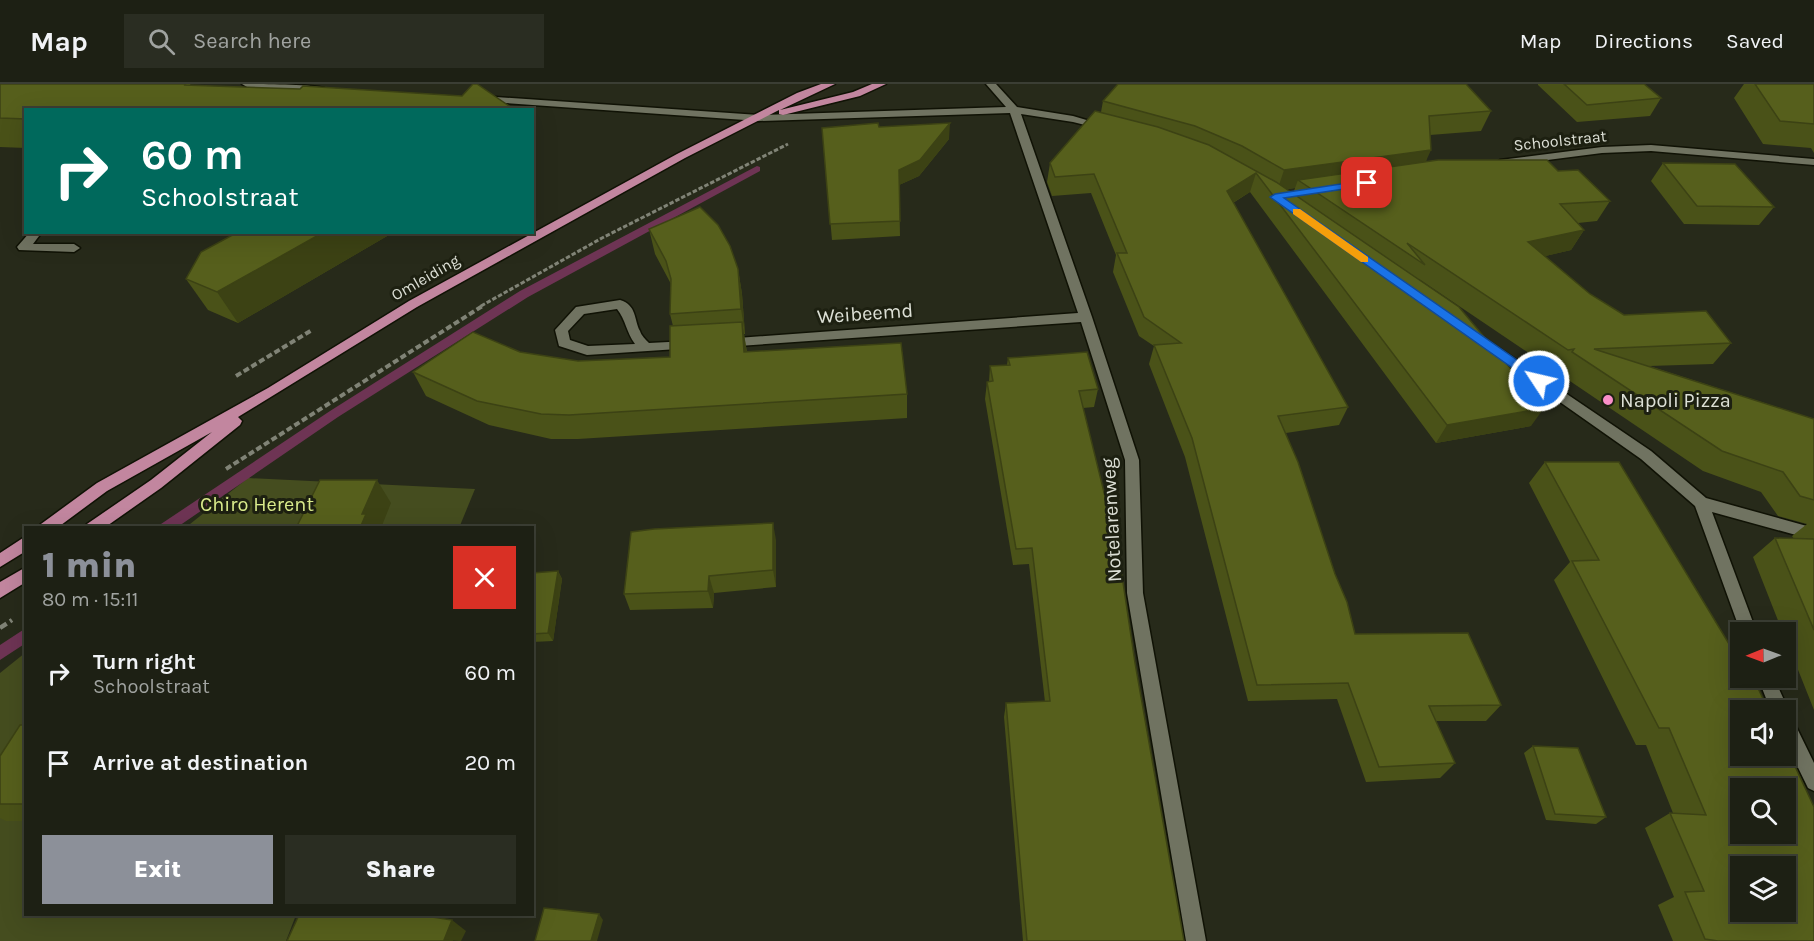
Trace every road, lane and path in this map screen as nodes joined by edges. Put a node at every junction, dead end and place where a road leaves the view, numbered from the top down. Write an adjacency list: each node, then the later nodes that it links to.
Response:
1 (248, 84): 5 (street)
2 (830, 84): 8 (main road, Omleiding)
3 (881, 84): 8 (main road, Omleiding)
4 (991, 84): 7 (street)
5 (331, 89)
6 (473, 99): 8 (street)
7 (1014, 110): 8 (street); 9 (street); 15 (street, Notelarenweg)
8 (759, 118): 18 (main road, Omleiding)
9 (1114, 129)
10 (796, 140): 19 (path)
11 (1814, 162): 12 (street, Schoolstraat)
12 (1494, 164)
13 (35, 234): 14 (street)
14 (74, 248)
15 (1086, 317): 17 (street, Weibeemd); 31 (street, Notelarenweg)
16 (1469, 332): 20 (street)
17 (646, 348): 17 (street, Weibeemd)
18 (273, 392): 21 (main road, Omleiding); 22 (main road, Omleiding)
19 (221, 473)
20 (1701, 503): 23 (street); 28 (street)
21 (49, 526)
22 (95, 526)
23 (1814, 534)
24 (24, 544): 25 (main road)
25 (0, 561)
26 (24, 574): 27 (main road)
27 (0, 591)
28 (1745, 622)
29 (1796, 745): 30 (street)
30 (1814, 782)
31 (1196, 941)

